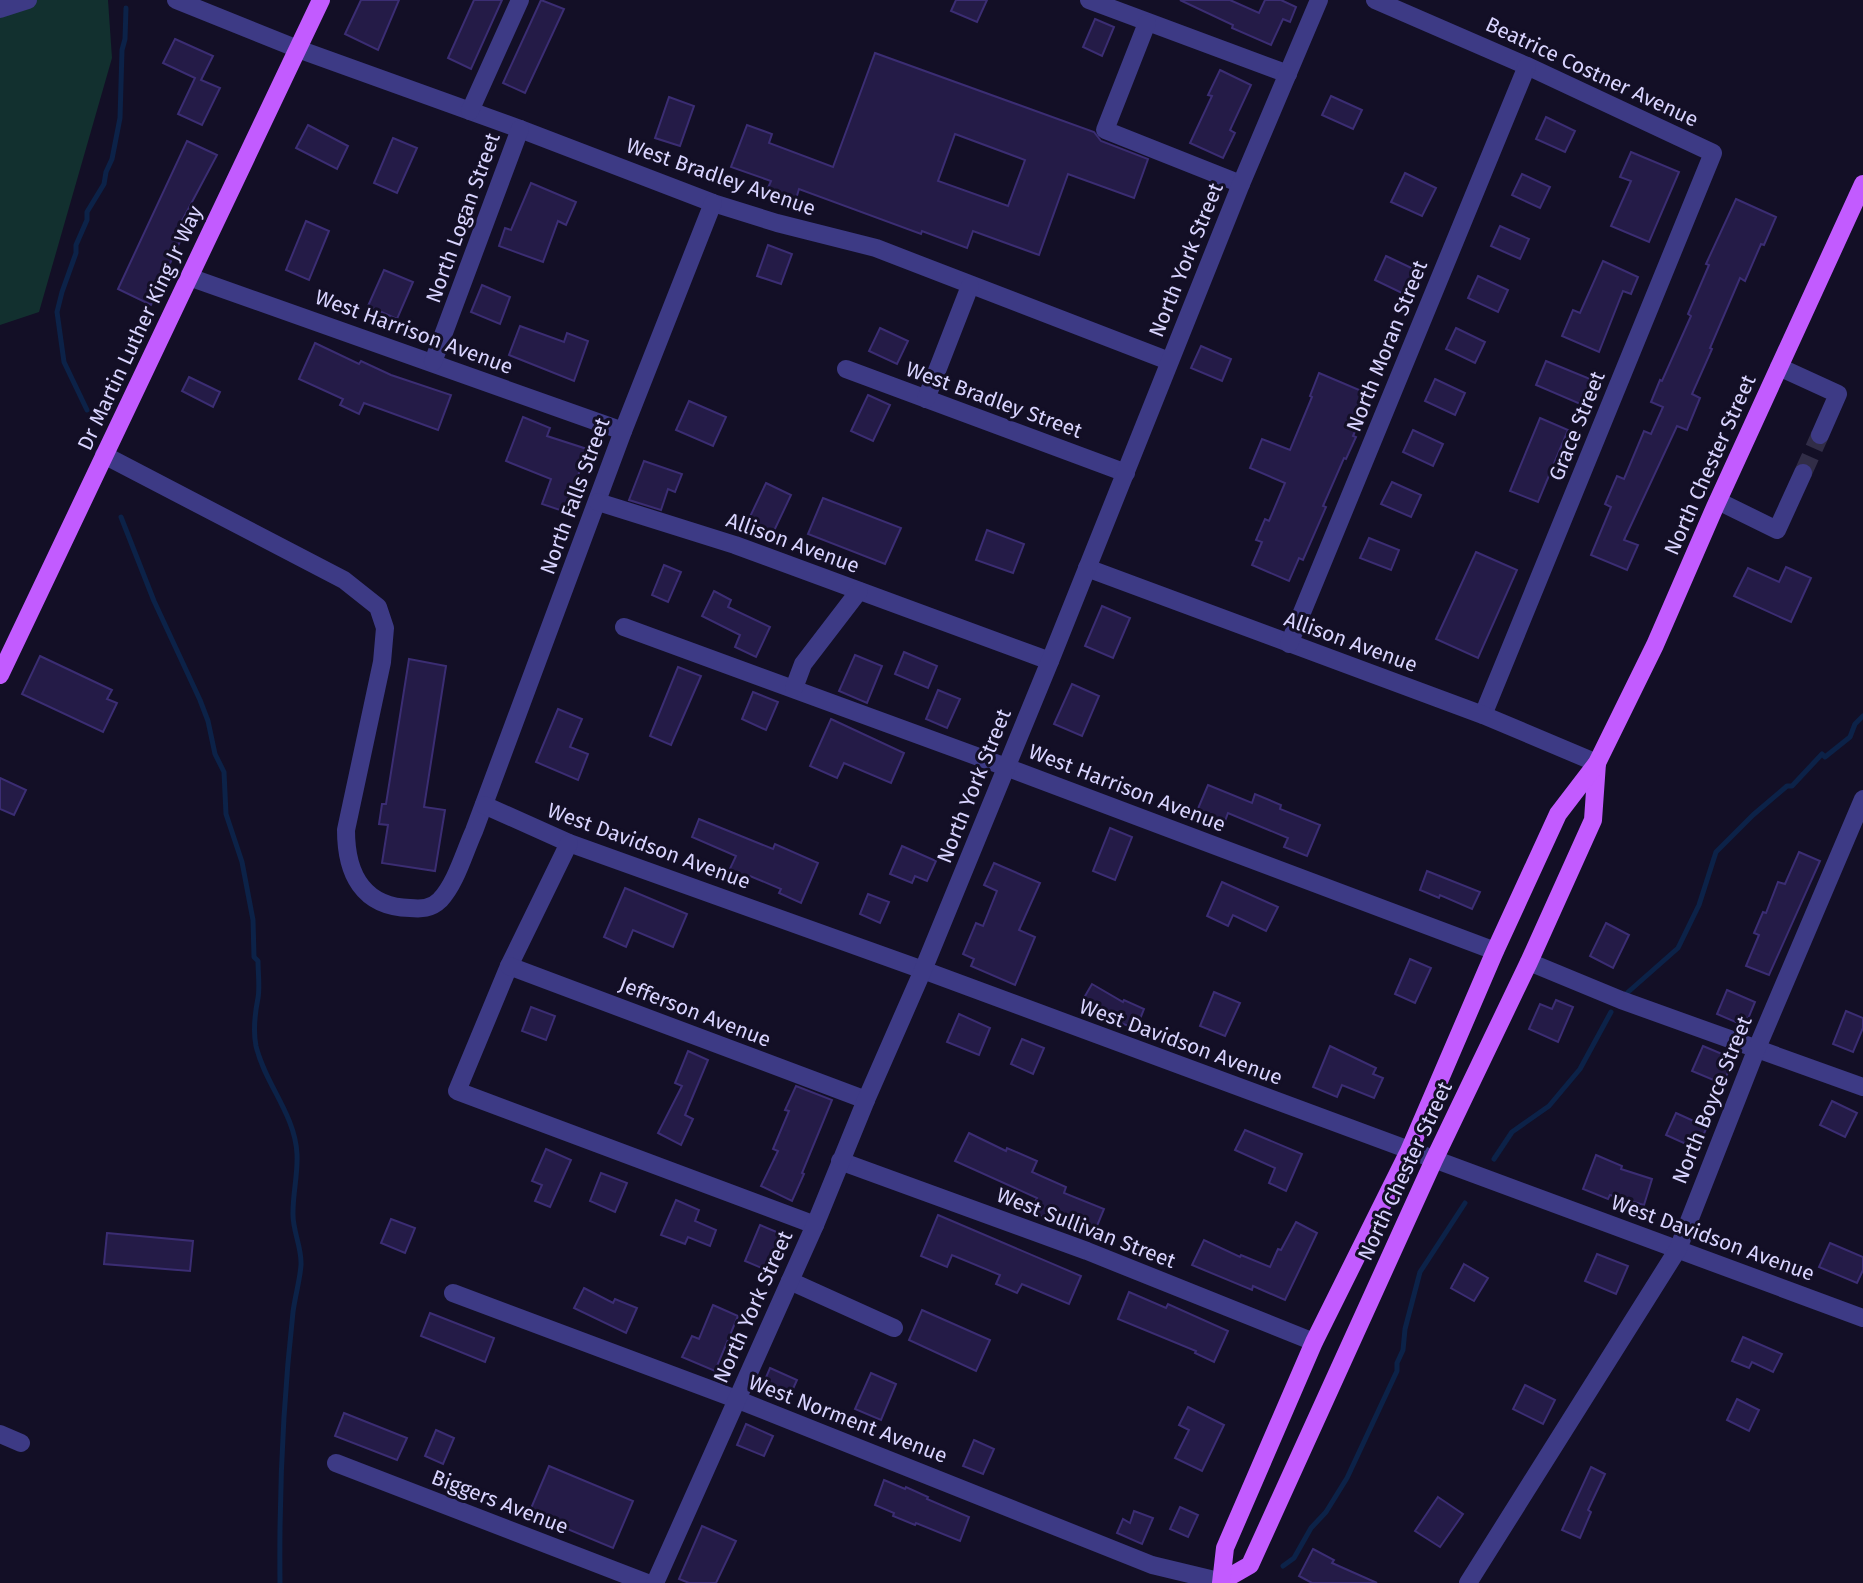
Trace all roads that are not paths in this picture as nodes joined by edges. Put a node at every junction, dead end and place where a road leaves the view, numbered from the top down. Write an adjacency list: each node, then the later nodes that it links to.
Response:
1 (28, 0): 8 (street)
2 (176, 0): 10 (street, West Bradley Avenue)
3 (321, 0): 10 (main road, Dr Martin Luther King Jr Way)
4 (520, 0): 13 (street, North Logan Street)
5 (1090, 0): 9 (street)
6 (1319, 0): 12 (street, North York Street)
7 (1375, 0): 11 (street, Beatrice Costner Avenue)
8 (0, 9)
9 (1147, 23): 12 (street); 16 (street)
10 (298, 49): 13 (street, West Bradley Avenue); 19 (main road, Dr Martin Luther King Jr Way)
11 (1527, 66): 15 (street, Beatrice Costner Avenue); 36 (street, North Moran Street)
12 (1288, 74): 16 (street, North York Street)
13 (470, 111): 14 (street, West Bradley Avenue)
14 (520, 129): 18 (street, West Bradley Avenue); 22 (street, North Logan Street)
15 (1713, 153): 40 (street, Grace Street)
16 (1241, 184): 21 (street, North York Street)
17 (1863, 184): 23 (main road, North Chester Street)
18 (713, 203): 20 (street, West Bradley Avenue); 26 (street, North Falls Street)
19 (189, 276): 22 (street, West Harrison Avenue); 28 (main road, Dr Martin Luther King Jr Way)
20 (970, 286): 21 (street, West Bradley Avenue); 25 (street)
21 (1169, 361): 29 (street, North York Street)
22 (433, 362): 26 (street, West Harrison Avenue)
23 (1779, 367): 27 (street); 31 (main road, North Chester Street)
24 (846, 369): 25 (street, West Bradley Street)
25 (926, 399): 29 (street, West Bradley Street)
26 (623, 431): 32 (street, North Falls Street)
27 (1820, 435)
28 (104, 455): 38 (main road, Dr Martin Luther King Jr Way); 44 (street, North Falls Street)
29 (1126, 473): 33 (street, North York Street)
30 (1803, 473): 31 (street)
31 (1718, 501): 41 (main road, North Chester Street)
32 (598, 502): 34 (street, Allison Avenue); 44 (street, North Falls Street)
33 (1087, 568): 36 (street, Allison Avenue); 37 (street, North York Street)
34 (859, 591): 37 (street, Allison Avenue); 39 (street)
35 (624, 627): 39 (street, West Harrison Avenue)
36 (1289, 643): 40 (street, Allison Avenue)
37 (1050, 661): 42 (street, North York Street)
38 (0, 676)
39 (794, 688): 42 (street, West Harrison Avenue)
40 (1483, 715): 41 (street, Allison Avenue)
41 (1597, 763): 47 (main road, North Chester Street); 48 (main road, North Chester Street)
42 (1006, 767): 47 (street, West Harrison Avenue); 50 (street, North York Street)
43 (1863, 799): 45 (street, North Boyce Street)
44 (484, 805): 46 (street, West Davidson Avenue)
45 (1856, 838): 51 (street, North Boyce Street)
46 (569, 843): 49 (street); 50 (street, West Davidson Avenue)
47 (1495, 951): 54 (main road, North Chester Street)
48 (1529, 962): 51 (street); 55 (main road, North Chester Street)
49 (509, 966): 53 (street, Jefferson Avenue); 57 (street)
50 (923, 970): 53 (street, North York Street); 54 (street, West Davidson Avenue)
51 (1757, 1048): 52 (street); 58 (street, North Boyce Street)
52 (1863, 1087)
53 (866, 1100): 56 (street, North York Street)
54 (1409, 1151): 55 (street, West Davidson Avenue); 63 (main road, North Chester Street)
55 (1434, 1160): 58 (street, West Davidson Avenue); 68 (main road, North Chester Street)
56 (840, 1161): 57 (street, North York Street); 63 (street, West Sullivan Street)
57 (815, 1225): 59 (street, North York Street)
58 (1678, 1249): 61 (street, West Davidson Avenue); 71 (street, North Boyce Street)
59 (790, 1281): 62 (street); 64 (street, North York Street)
60 (453, 1293): 64 (street, West Norment Avenue)
61 (1863, 1318)
62 (894, 1328)
63 (1314, 1342): 68 (main road, North Chester Street)
64 (736, 1399): 68 (street, West Norment Avenue); 70 (street, North York Street)
65 (0, 1434): 66 (street)
66 (21, 1443)
67 (336, 1463): 69 (street, Biggers Avenue)
68 (1224, 1582)
69 (647, 1583)
70 (655, 1583)
71 (1468, 1583)

